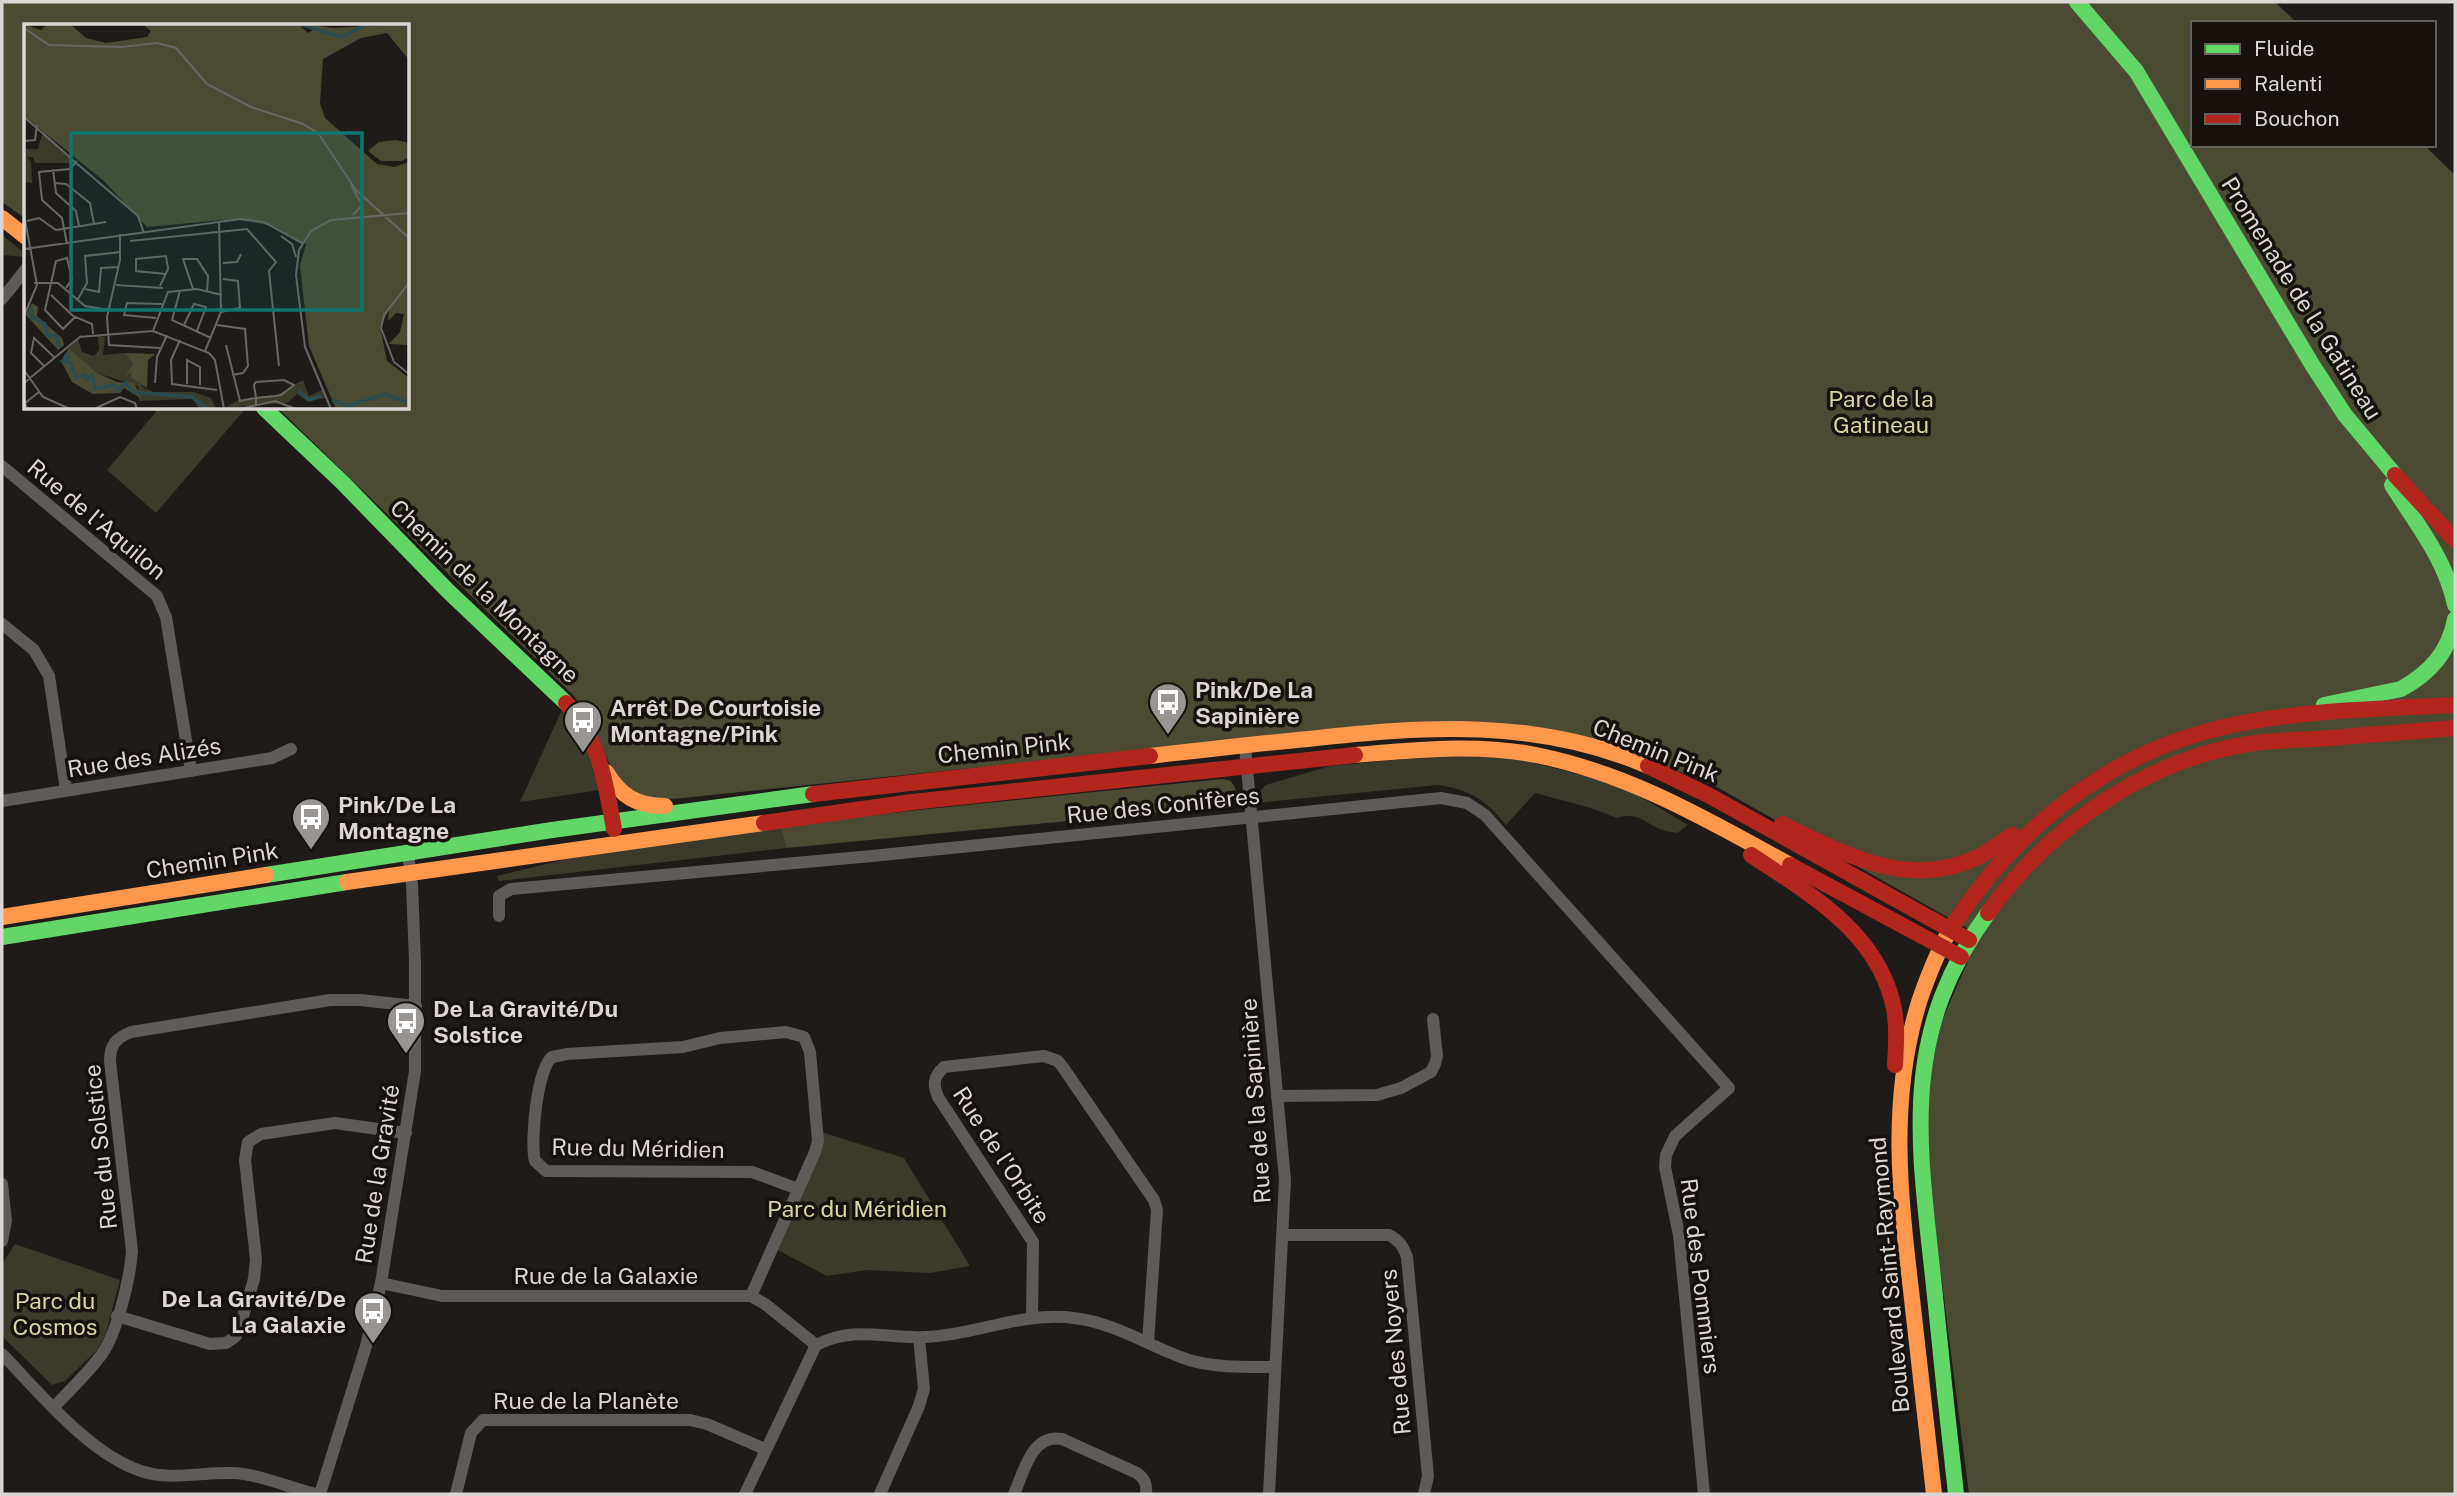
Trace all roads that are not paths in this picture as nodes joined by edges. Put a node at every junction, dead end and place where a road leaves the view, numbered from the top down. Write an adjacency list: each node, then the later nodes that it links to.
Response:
1 (2077, 2): 9 (main road, Promenade de la Gatineau)
2 (2, 212): 4 (main road)
3 (2, 218): 5 (main road)
4 (24, 226)
5 (24, 235)
6 (24, 272): 7 (street)
7 (2, 299)
8 (266, 410): 20 (main road, Chemin de la Montagne)
9 (2362, 438): 11 (main road, Promenade de la Gatineau); 12 (main road)
10 (2, 466): 22 (street, Rue de l'Aquilon)
11 (2455, 540)
12 (2455, 605)
13 (2455, 619): 16 (main road)
14 (2, 624): 24 (street)
15 (2455, 705): 16 (main road, Boulevard Saint-Raymond)
16 (2225, 727): 27 (main road, Boulevard Saint-Raymond)
17 (2455, 728): 38 (main road, Boulevard Saint-Raymond)
18 (1245, 747): 21 (street, Rue de la Sapinière); 23 (main road, Chemin Pink); 25 (main road, Chemin Pink)
19 (291, 749): 22 (street, Rue des Alizés)
20 (596, 754): 23 (main road); 30 (main road, Chemin de la Montagne)
21 (1246, 767): 28 (main road, Chemin Pink); 29 (street, Rue de la Sapinière); 31 (main road, Chemin Pink)
22 (191, 771): 24 (street, Rue des Alizés)
23 (853, 788): 30 (main road, Chemin Pink)
24 (66, 790): 26 (street, Rue des Alizés)
25 (1701, 790): 27 (main road); 36 (main road, Chemin Pink)
26 (2, 801)
27 (2059, 804): 36 (main road, Boulevard Saint-Raymond)
28 (1698, 815): 39 (main road, Chemin Pink); 46 (main road)
29 (1253, 817): 35 (street, Rue des Conifères); 43 (street, Rue des Conifères); 44 (street, Rue de la Sapinière)
30 (612, 821): 31 (main road, Chemin de la Montagne); 32 (main road, Chemin Pink)
31 (616, 842): 33 (main road, Chemin Pink)
32 (408, 853): 33 (street, Rue de la Gravité); 34 (main road, Chemin Pink)
33 (411, 873): 37 (main road, Chemin Pink); 41 (street, Rue de la Gravité)
34 (2, 916)
35 (499, 916)
36 (1951, 930): 38 (main road, Chemin Pink); 39 (main road, Boulevard Saint-Raymond)
37 (2, 937)
38 (1969, 940): 40 (main road, Boulevard Saint-Raymond)
39 (1942, 948): 40 (main road, Chemin Pink); 46 (main road, Boulevard Saint-Raymond)
40 (1961, 957): 73 (main road, Boulevard Saint-Raymond)
41 (416, 1006): 45 (street, Rue de la Gravité); 53 (street, Rue du Solstice)
42 (1433, 1019): 44 (street)
43 (1729, 1088): 71 (street, Rue des Pommiers)
44 (1277, 1096): 49 (street, Rue de la Sapinière)
45 (406, 1133): 51 (street, Rue de la Gravité); 53 (street)
46 (1897, 1150): 72 (main road, Boulevard Saint-Raymond)
47 (2, 1184): 50 (street)
48 (798, 1189): 48 (street, Rue du Méridien); 52 (street, Rue du Méridien)
49 (1283, 1236): 59 (street, Rue de la Sapinière); 70 (street, Rue des Noyers)
50 (2, 1241)
51 (381, 1283): 52 (street, Rue de la Galaxie); 63 (street, Rue de la Gravité)
52 (751, 1296): 57 (street)
53 (117, 1316): 60 (street, Rue du Solstice)
54 (1032, 1318): 55 (street); 56 (street); 56 (street, Rue de l'Orbite)
55 (919, 1338): 57 (street); 66 (street)
56 (1148, 1342): 59 (street)
57 (816, 1345): 61 (street)
58 (2, 1354): 60 (street)
59 (1274, 1367): 69 (street, Rue de la Sapinière)
60 (54, 1407): 62 (street)
61 (765, 1449): 64 (street, Rue de la Planète); 65 (street)
62 (315, 1494)
63 (320, 1494)
64 (456, 1494)
65 (745, 1494)
66 (880, 1494)
67 (1014, 1494): 68 (street)
68 (1146, 1494)
69 (1269, 1494)
70 (1424, 1494)
71 (1704, 1494)
72 (1934, 1494)
73 (1956, 1494)

